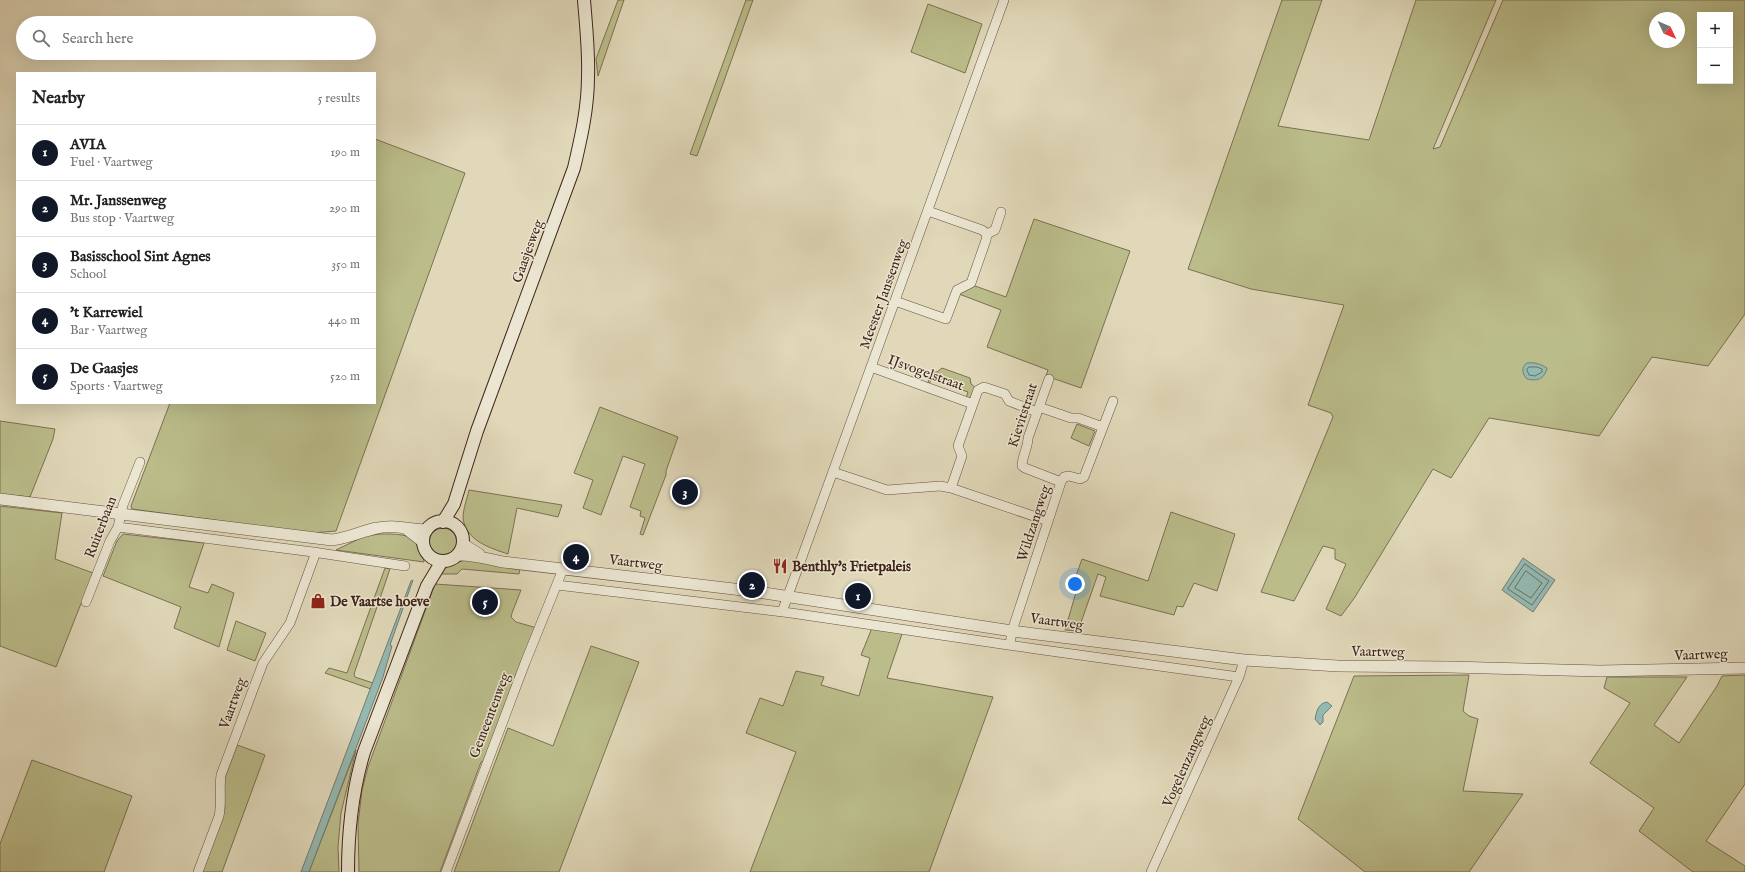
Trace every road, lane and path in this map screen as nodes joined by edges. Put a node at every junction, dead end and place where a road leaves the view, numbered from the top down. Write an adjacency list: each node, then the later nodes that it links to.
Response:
1 (584, 0): 20 (main road, Gaasjesweg)
2 (1004, 0): 3 (street, Meester Janssenweg)
3 (928, 211): 5 (street); 6 (street, Meester Janssenweg)
4 (1001, 212): 5 (street)
5 (987, 234): 6 (street)
6 (895, 301): 7 (street, Meester Janssenweg)
7 (871, 367): 10 (street, IJsvogelstraat); 14 (street, Meester Janssenweg)
8 (1049, 378): 11 (street, Kievitstraat)
9 (1112, 401): 12 (street, Wildzangweg)
10 (973, 404): 11 (street); 16 (street)
11 (1038, 409): 12 (street); 15 (street, Kievitstraat)
12 (1103, 427): 15 (street, Wildzangweg)
13 (140, 462): 18 (street, Ruiterbaan)
14 (833, 472): 16 (street); 32 (street, Meester Janssenweg)
15 (1061, 482): 19 (street, Wildzangweg)
16 (951, 488): 19 (street)
17 (0, 499): 18 (street)
18 (122, 514): 21 (street, Ruiterbaan); 23 (street)
19 (1048, 521): 35 (street, Wildzangweg)
20 (449, 523): 22 (main road); 24 (main road)
21 (118, 527): 25 (street); 33 (street, Ruiterbaan)
22 (425, 536): 23 (street); 26 (main road)
23 (314, 538): 25 (street, Vaartweg)
24 (460, 549): 27 (main road); 29 (street, Vaartweg)
25 (314, 552): 28 (street); 40 (street, Vaartweg)
26 (430, 557): 27 (main road); 31 (main road)
27 (442, 561): 31 (main road)
28 (405, 566)
29 (562, 569): 30 (street, Gemeentenweg); 32 (street, Vaartweg)
30 (557, 585): 34 (street); 42 (street, Gemeentenweg)
31 (427, 586): 41 (main road)
32 (787, 596): 34 (street); 35 (street, Vaartweg)
33 (86, 602)
34 (782, 612): 36 (street)
35 (1012, 631): 36 (street, Vaartweg); 37 (street, Vaartweg)
36 (1010, 645): 39 (street)
37 (1244, 660): 38 (street, Vaartweg); 39 (street, Vogelenzangweg)
38 (1745, 668)
39 (1239, 677): 43 (street, Vogelenzangweg)
40 (198, 872)
41 (348, 872)
42 (446, 872)
43 (1151, 872)

